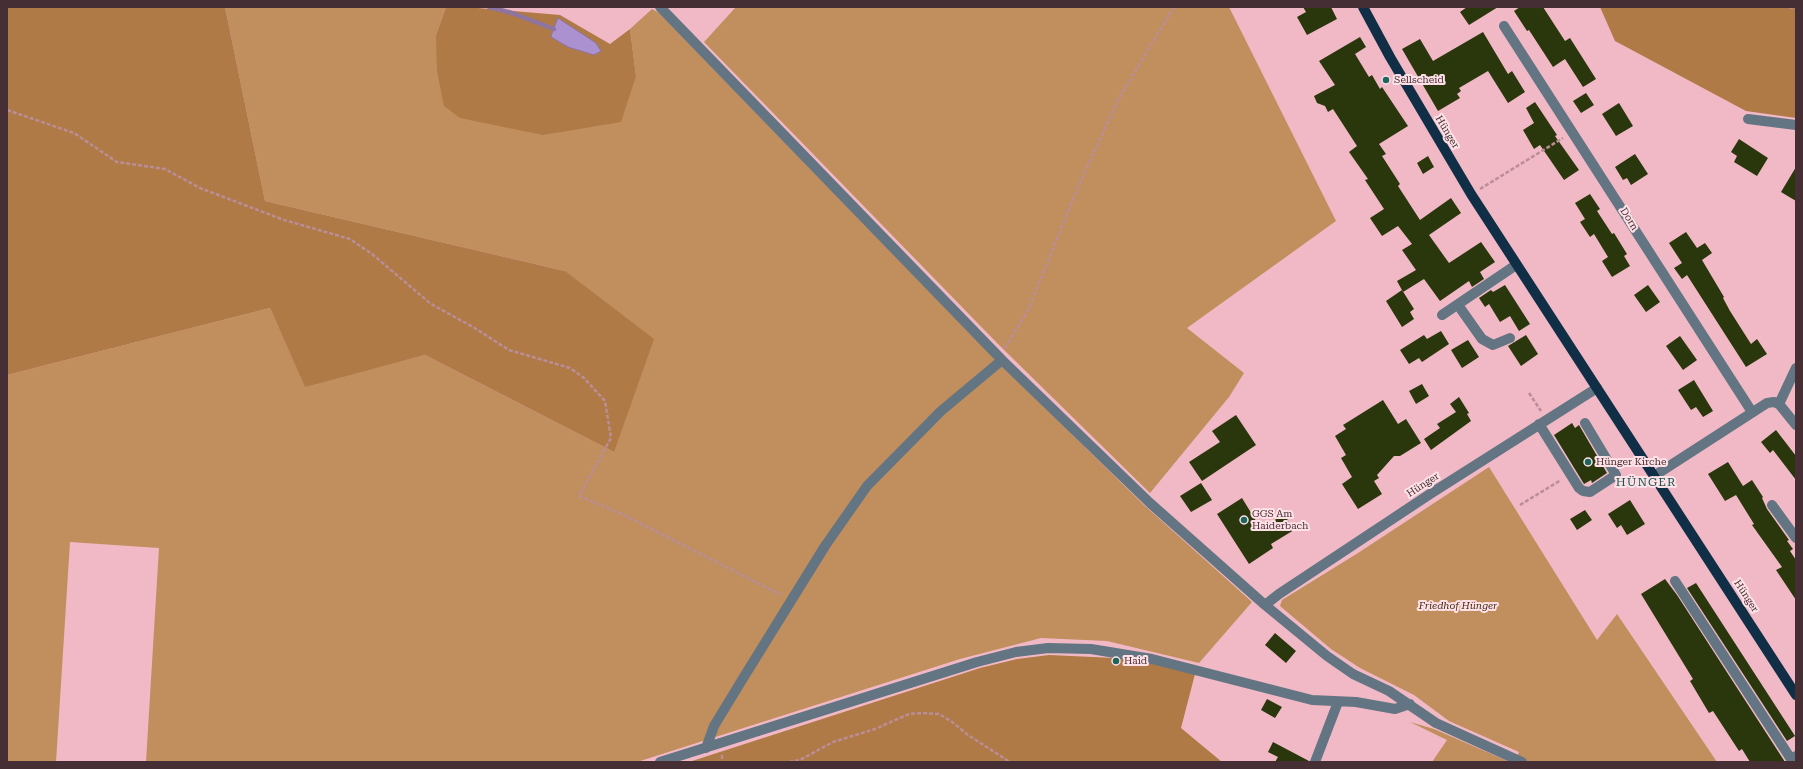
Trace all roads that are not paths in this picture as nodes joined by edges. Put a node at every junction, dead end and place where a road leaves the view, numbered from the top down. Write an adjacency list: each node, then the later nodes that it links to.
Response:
1 (660, 7): 10 (street)
2 (1363, 7): 6 (main road, Hünger)
3 (1504, 26): 14 (street, Dorn)
4 (1748, 119): 5 (street)
5 (1796, 125)
6 (1516, 265): 7 (street); 12 (main road, Hünger)
7 (1458, 305): 8 (street); 9 (street)
8 (1442, 315)
9 (1510, 338)
10 (1002, 360): 22 (street); 26 (street)
11 (1796, 368): 13 (street)
12 (1597, 388): 15 (street, Hünger); 18 (main road, Hünger)
13 (1779, 404): 14 (street); 17 (street)
14 (1752, 412): 18 (street)
15 (1543, 422): 16 (street); 22 (street, Hünger)
16 (1585, 423)
17 (1796, 425)
18 (1654, 476): 23 (main road, Hünger)
19 (1772, 505): 20 (street)
20 (1796, 538)
21 (1675, 581): 27 (street)
22 (1266, 606): 25 (street)
23 (1796, 695)
24 (1338, 702): 25 (street); 26 (street); 29 (street)
25 (1410, 704): 30 (street)
26 (706, 748): 28 (street)
27 (1796, 756)
28 (660, 762)
29 (1315, 762)
30 (1522, 762)

